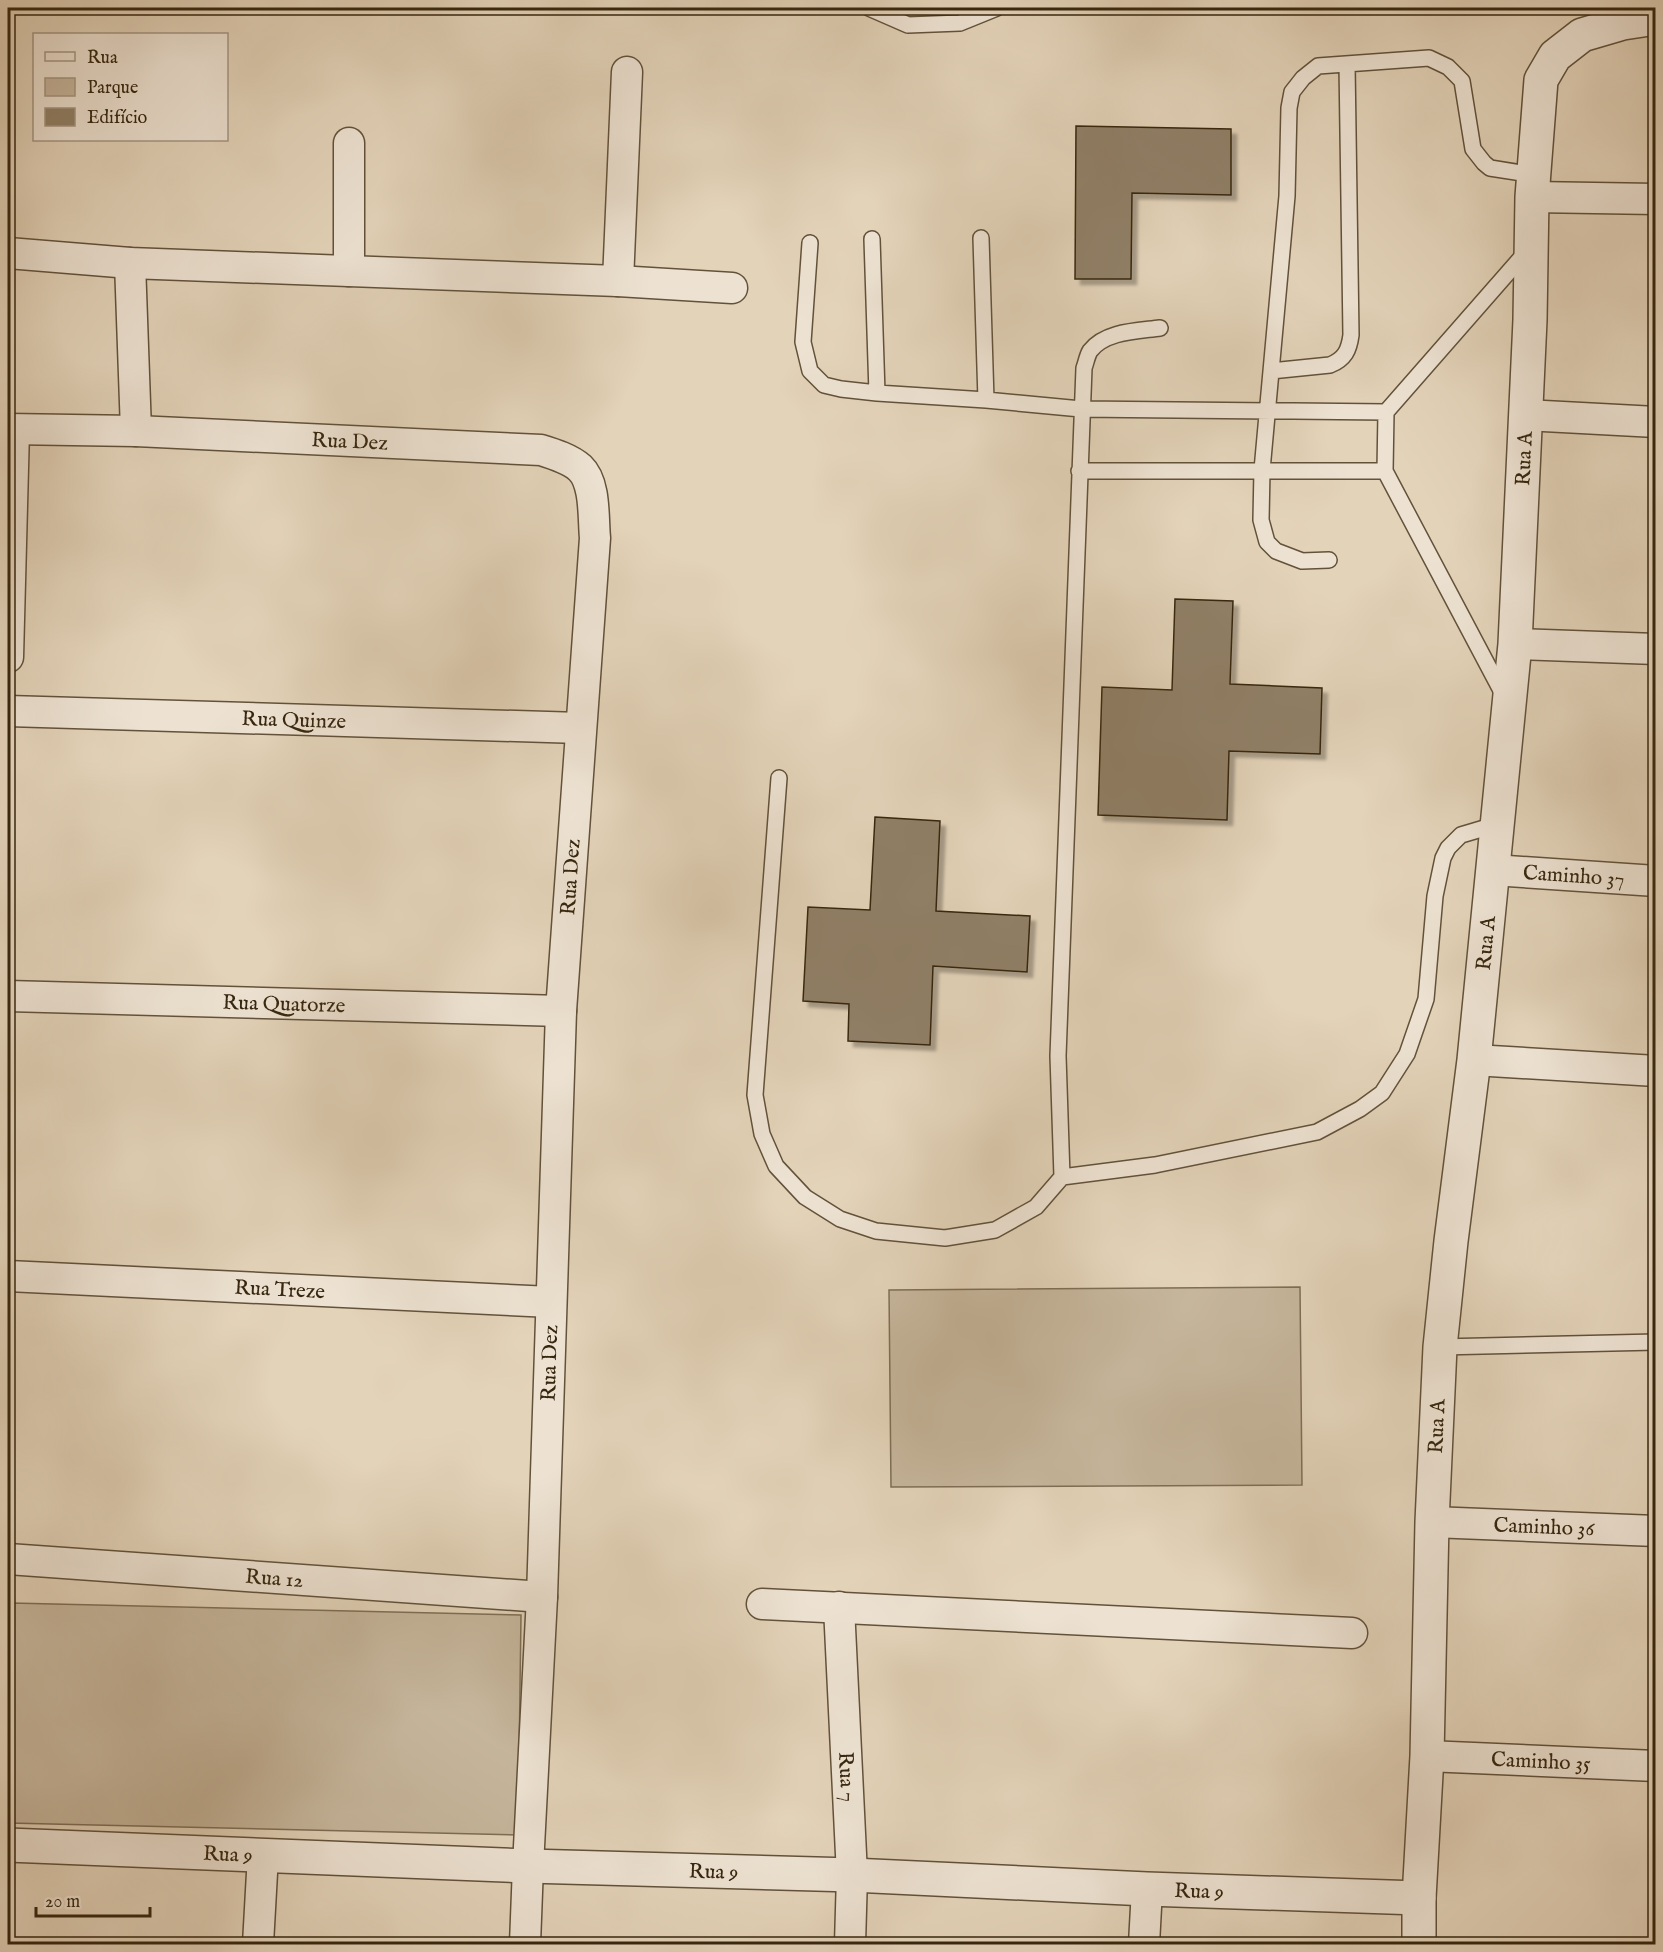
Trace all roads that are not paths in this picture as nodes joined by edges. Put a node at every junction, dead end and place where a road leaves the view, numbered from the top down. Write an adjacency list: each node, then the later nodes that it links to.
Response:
1 (869, 8): 2 (lane)
2 (998, 8)
3 (1656, 18): 7 (street, Rua A)
4 (1347, 64): 7 (lane); 19 (lane); 19 (lane)
5 (627, 72): 16 (street)
6 (349, 143): 15 (street)
7 (1533, 186): 8 (street); 12 (street, Rua A)
8 (1656, 199)
9 (981, 238): 21 (lane)
10 (872, 239): 20 (lane)
11 (810, 243): 20 (lane)
12 (1531, 246): 24 (lane); 25 (street, Rua A)
13 (8, 254): 14 (street)
14 (130, 263): 15 (street); 28 (street)
15 (349, 271): 16 (street)
16 (618, 281): 17 (street)
17 (732, 288)
18 (1160, 328): 22 (lane)
19 (1271, 371): 23 (lane)
20 (877, 393): 21 (lane)
21 (986, 400): 22 (lane)
22 (1082, 409): 23 (lane); 30 (lane)
23 (1267, 412): 24 (lane); 29 (lane)
24 (1386, 412): 31 (lane)
25 (1526, 415): 26 (street); 33 (street, Rua A)
26 (1656, 422)
27 (11, 430): 28 (street, Rua Dez); 35 (street)
28 (136, 432): 38 (street, Rua Dez)
29 (1262, 470): 30 (lane); 31 (lane); 32 (lane)
30 (1079, 471): 47 (lane)
31 (1385, 471): 36 (lane)
32 (1329, 560)
33 (1515, 644): 34 (street); 36 (street, Rua A)
34 (1656, 649)
35 (8, 657)
36 (1509, 705): 40 (street, Rua A)
37 (8, 711): 38 (street, Rua Quinze)
38 (580, 728): 44 (street, Rua Dez)
39 (779, 778): 47 (lane)
40 (1498, 824): 41 (street, Rua A); 47 (lane)
41 (1493, 870): 42 (street, Caminho 37); 45 (street, Rua A)
42 (1656, 881)
43 (8, 996): 44 (street, Rua Quatorze)
44 (561, 1011): 49 (street, Rua Dez)
45 (1474, 1060): 46 (street); 51 (street, Rua A)
46 (1656, 1071)
47 (1062, 1177)
48 (8, 1276): 49 (street, Rua Treze)
49 (551, 1302): 55 (street, Rua Dez)
50 (1656, 1342): 51 (lane)
51 (1440, 1347): 52 (street, Rua A)
52 (1432, 1522): 53 (street, Caminho 36); 59 (street, Rua A)
53 (1656, 1530)
54 (8, 1559): 55 (street, Rua 12)
55 (542, 1597): 63 (street, Rua Dez)
56 (762, 1604): 57 (street)
57 (839, 1607): 58 (street); 64 (street, Rua 7)
58 (1352, 1633)
59 (1427, 1756): 60 (street, Caminho 35); 66 (street, Rua A)
60 (1656, 1766)
61 (8, 1845): 62 (street, Rua 9)
62 (264, 1855): 63 (street, Rua 9); 67 (street)
63 (528, 1866): 64 (street, Rua 9); 68 (street, Rua Dez)
64 (852, 1875): 65 (street, Rua 9); 69 (street, Rua 7)
65 (1147, 1889): 66 (street, Rua 9); 70 (street)
66 (1419, 1898): 71 (street, Rua A)
67 (258, 1944)
68 (525, 1944)
69 (850, 1944)
70 (1144, 1944)
71 (1419, 1944)

